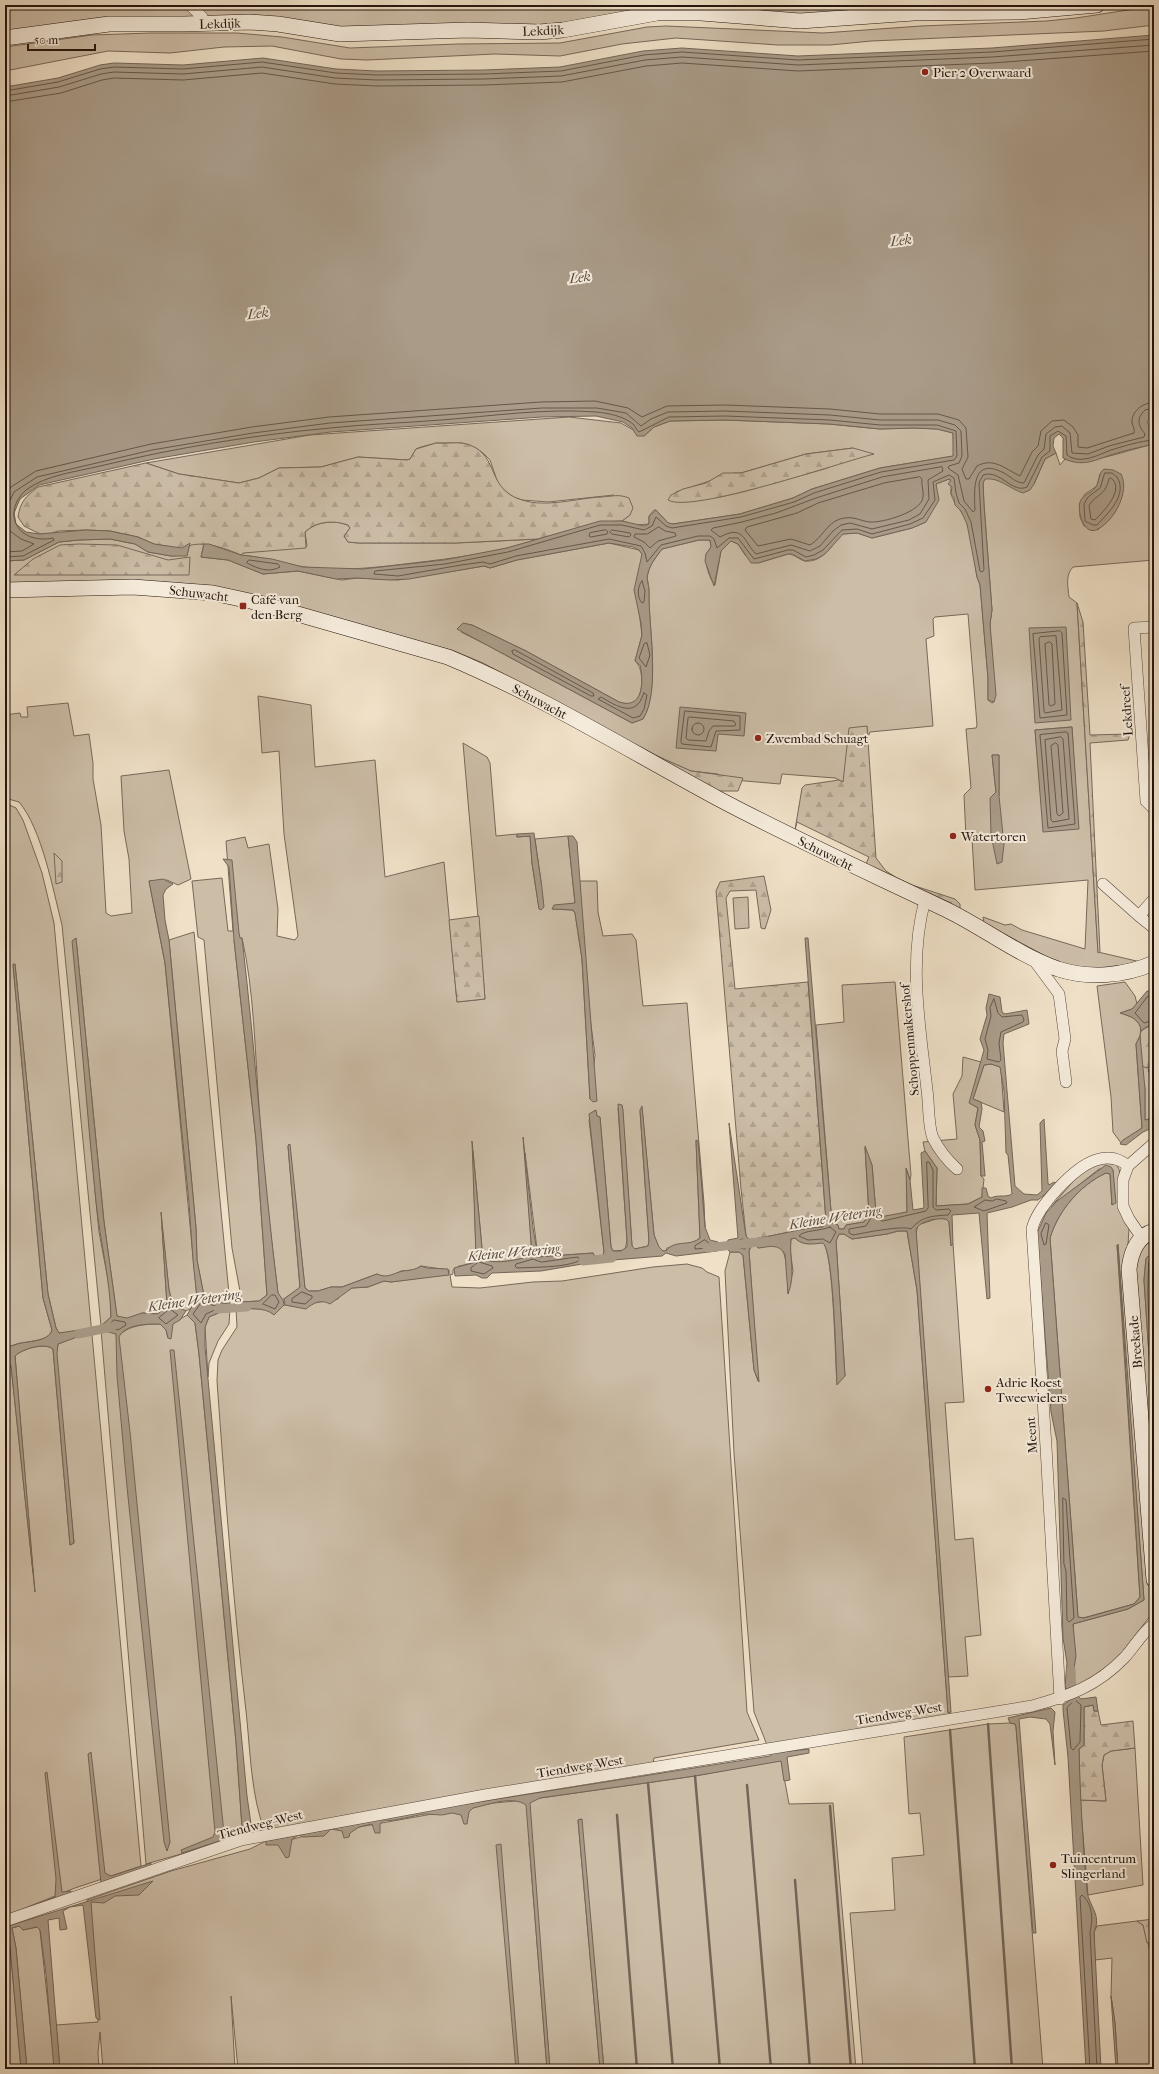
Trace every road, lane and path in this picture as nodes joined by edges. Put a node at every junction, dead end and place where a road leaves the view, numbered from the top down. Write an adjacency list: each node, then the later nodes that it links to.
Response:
1 (190, 5): 3 (street)
2 (1097, 5): 3 (street, Lekdijk)
3 (204, 24): 4 (street, Lekdijk)
4 (5, 38)
5 (5, 590): 10 (street, Schuwacht)
6 (1154, 627): 7 (street, Lekdreef)
7 (1154, 809)
8 (1103, 884): 11 (street)
9 (1154, 899): 11 (street)
10 (925, 900): 13 (street, Schuwacht); 18 (street, Schoppenmakershof)
11 (1139, 916): 12 (street)
12 (1154, 928)
13 (1031, 956): 14 (street, Schuwacht); 15 (street, Schuwacht)
14 (1154, 963)
15 (1066, 1082)
16 (1154, 1144): 17 (street)
17 (1128, 1166): 19 (street, Breekade); 24 (street, Meent)
18 (957, 1169)
19 (1148, 1234): 20 (street, Breekade)
20 (1154, 1562): 21 (street, Breekade)
21 (1154, 1580)
22 (1154, 1624): 23 (street, Tiendweg-West)
23 (1150, 1632): 24 (street, Tiendweg-West)
24 (1063, 1698): 25 (street, Tiendweg-West)
25 (5, 1921)

